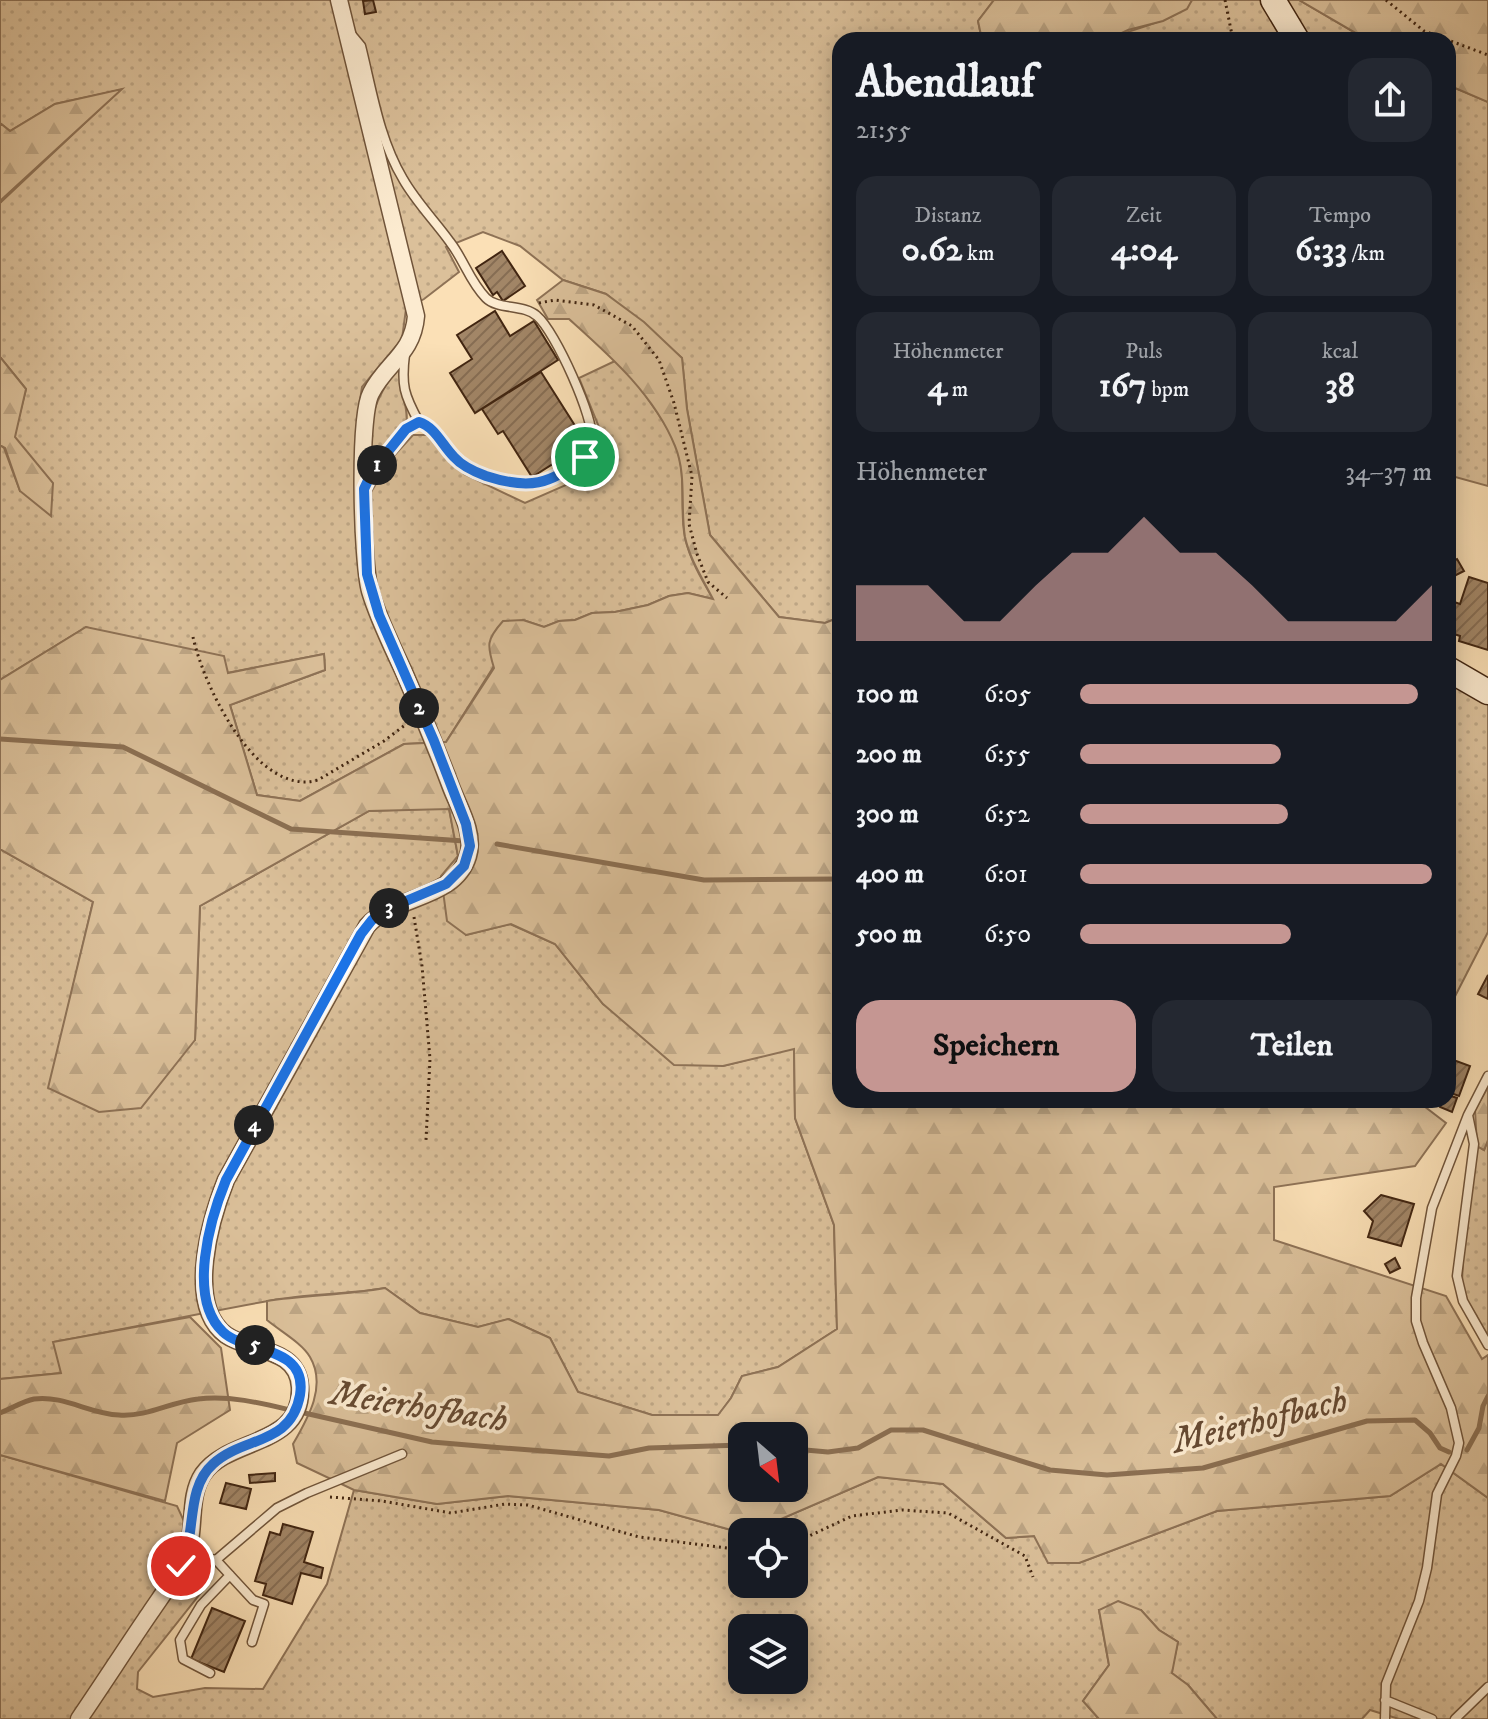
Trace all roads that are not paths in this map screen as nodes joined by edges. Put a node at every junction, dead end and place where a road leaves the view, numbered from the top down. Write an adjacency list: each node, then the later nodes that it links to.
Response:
1 (339, 0): 3 (street)
2 (1274, 2): 4 (main road)
3 (345, 27): 5 (street); 6 (lane)
4 (1292, 32)
5 (405, 350): 6 (lane); 7 (street)
6 (419, 422): 7 (lane)
7 (364, 489): 14 (street)
8 (1456, 674): 9 (main road)
9 (1488, 692)
10 (1488, 1076): 11 (lane)
11 (1468, 1115): 12 (lane); 20 (lane)
12 (1488, 1345)
13 (402, 1454): 15 (lane)
14 (187, 1553): 15 (lane); 21 (street)
15 (216, 1560): 16 (lane)
16 (230, 1575): 17 (lane); 18 (lane)
17 (252, 1642)
18 (210, 1673)
19 (1488, 1687): 24 (lane)
20 (1385, 1700): 22 (lane); 23 (lane)
21 (79, 1719)
22 (1385, 1719)
23 (1432, 1719)
24 (1455, 1719)

